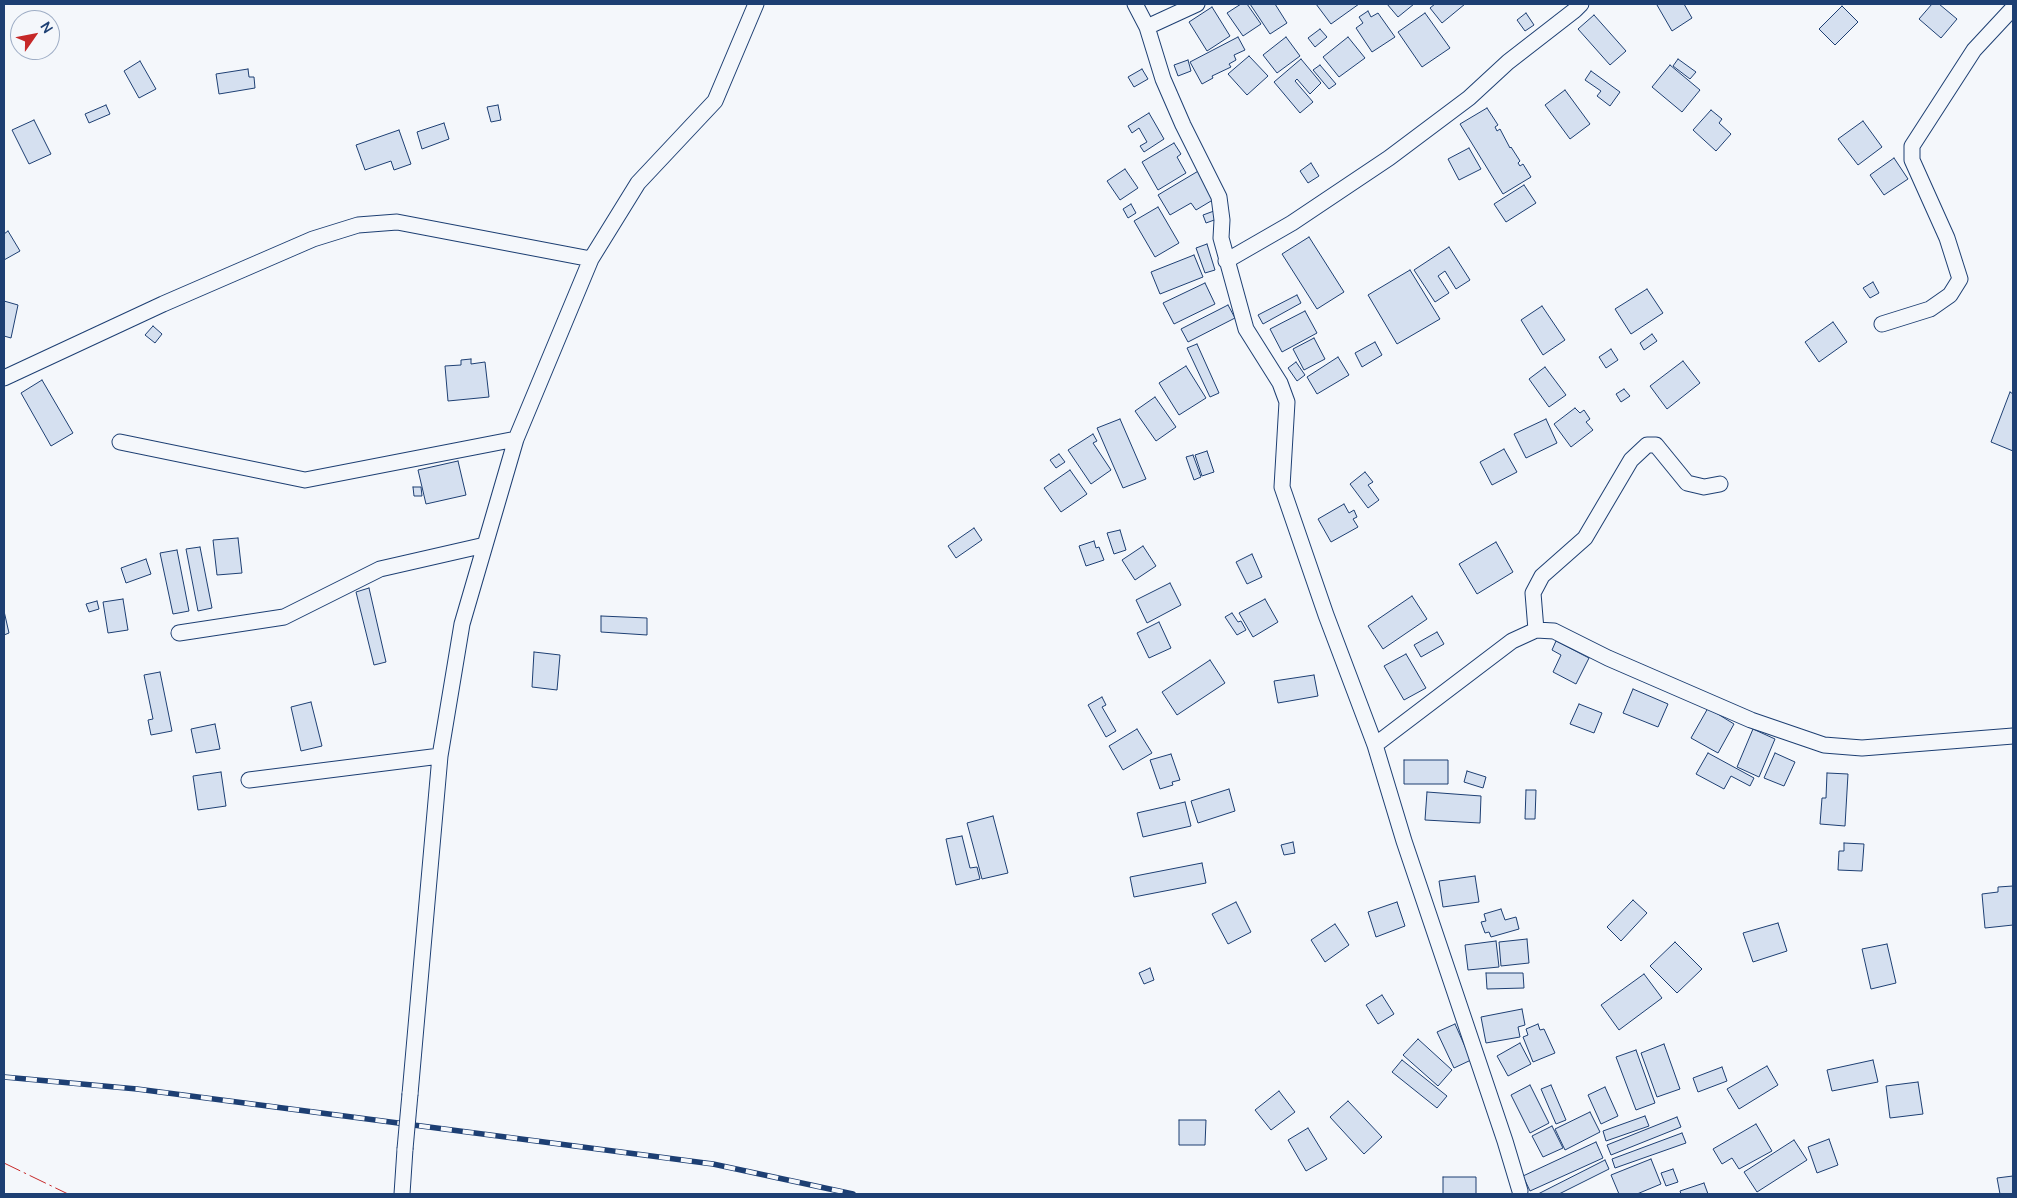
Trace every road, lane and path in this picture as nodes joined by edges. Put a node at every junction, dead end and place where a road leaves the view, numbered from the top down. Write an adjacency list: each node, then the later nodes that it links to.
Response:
1 (756, 4): 7 (street)
2 (1134, 4): 6 (street)
3 (1197, 4): 6 (street)
4 (1581, 4): 8 (street)
5 (2013, 8): 9 (street)
6 (1147, 27): 8 (street)
7 (591, 259): 10 (street); 11 (street)
8 (1226, 261): 18 (street)
9 (1882, 324)
10 (4, 378)
11 (516, 440): 12 (street); 14 (street)
12 (120, 442)
13 (1720, 484): 15 (street)
14 (485, 545): 16 (street); 19 (street)
15 (1536, 630): 17 (street); 18 (street)
16 (179, 633)
17 (2013, 736)
18 (1375, 744): 21 (street)
19 (440, 756): 20 (street); 22 (street, bridge)
20 (249, 780)
21 (1520, 1191)
22 (402, 1194)

